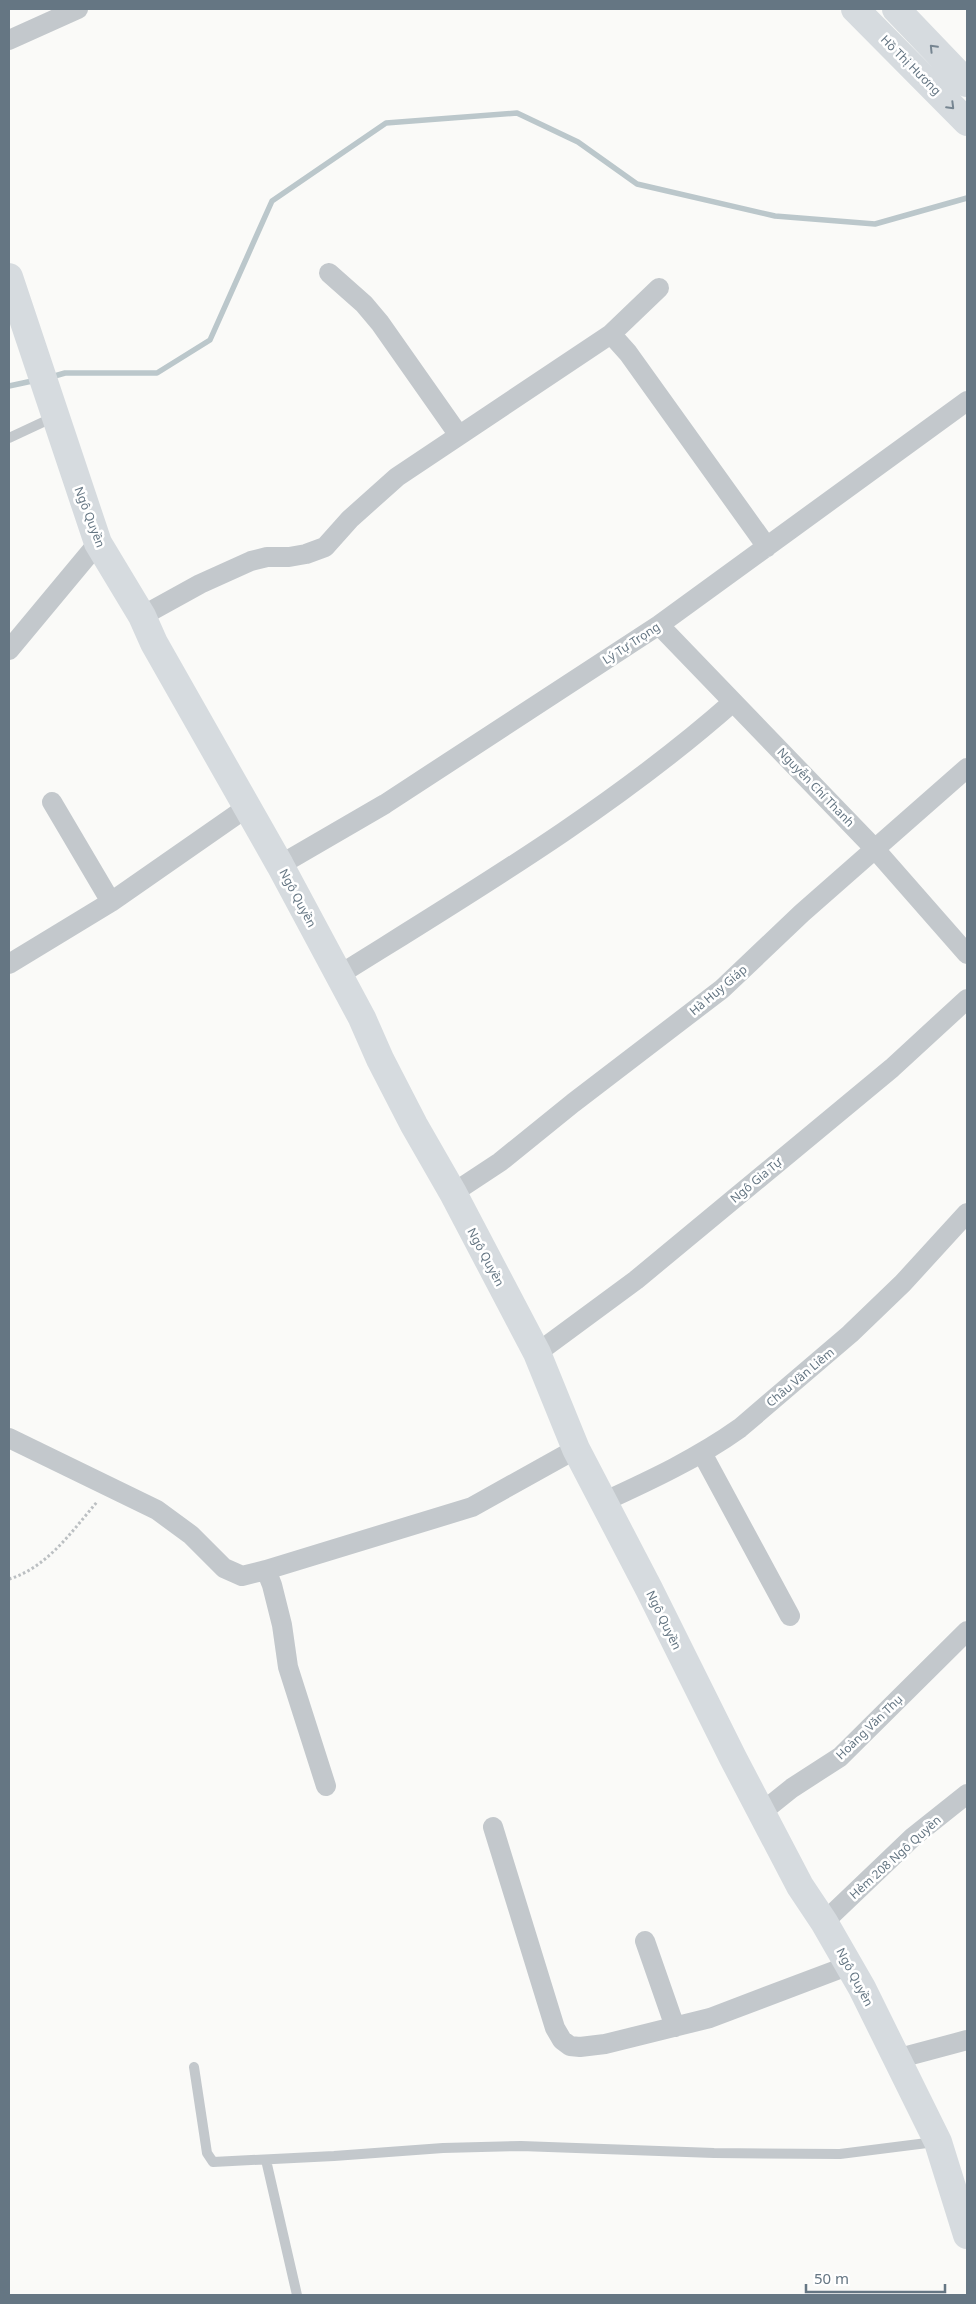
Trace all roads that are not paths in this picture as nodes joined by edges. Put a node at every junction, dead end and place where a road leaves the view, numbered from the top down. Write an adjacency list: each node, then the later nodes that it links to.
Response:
1 (78, 9): 4 (street)
2 (855, 9): 6 (street, Hồ Thị Hương, one-way to 6)
3 (896, 9): 5 (street, one-way to 3)
4 (9, 40)
5 (967, 83)
6 (967, 122)
7 (329, 273): 13 (street)
8 (9, 277): 12 (street, Ngô Quyền)
9 (659, 288): 10 (street)
10 (611, 334): 13 (street); 16 (street)
11 (967, 401): 16 (street, Lý Tự Trọng)
12 (50, 406): 14 (lane); 15 (street, Ngô Quyền)
13 (458, 434): 17 (street)
14 (9, 438)
15 (98, 543): 17 (street, Ngô Quyền); 19 (street)
16 (767, 547): 18 (street, Lý Tự Trọng)
17 (142, 616): 23 (street, Ngô Quyền)
18 (659, 625): 20 (street, Nguyễn Chí Thanh); 25 (street, Lý Tự Trọng)
19 (9, 650)
20 (733, 702): 24 (street, Nguyễn Chí Thanh); 29 (street)
21 (967, 768): 24 (street, Hà Huy Giáp)
22 (52, 802): 26 (street)
23 (246, 808): 25 (street, Ngô Quyền); 26 (street)
24 (874, 848): 27 (street, Nguyễn Chí Thanh); 31 (street, Hà Huy Giáp)
25 (280, 865): 29 (street, Ngô Quyền)
26 (111, 902): 28 (street)
27 (967, 954)
28 (9, 964)
29 (339, 975): 31 (street, Ngô Quyền)
30 (967, 999): 33 (street, Ngô Gia Tự)
31 (453, 1193): 33 (street, Ngô Quyền)
32 (967, 1213): 36 (street, Châu Văn Liêm)
33 (537, 1353): 35 (street, Ngô Quyền)
34 (9, 1438): 38 (street)
35 (576, 1449): 37 (street, Ngô Quyền); 38 (street)
36 (702, 1453): 37 (street, Châu Văn Liêm); 39 (street)
37 (604, 1502): 43 (street, Ngô Quyền)
38 (266, 1570): 41 (street)
39 (790, 1616)
40 (967, 1631): 43 (street, Hoàng Văn Thụ)
41 (326, 1786)
42 (967, 1794): 45 (street, Hẻm 208 Ngô Quyền)
43 (762, 1812): 45 (street, Ngô Quyền)
44 (493, 1827): 48 (street)
45 (824, 1922): 47 (street, Ngô Quyền)
46 (646, 1941): 48 (street)
47 (850, 1965): 48 (street); 50 (street, Ngô Quyền)
48 (674, 2027)
49 (967, 2040): 50 (street)
50 (896, 2059): 52 (street, Ngô Quyền)
51 (194, 2067): 53 (lane)
52 (938, 2142): 53 (lane); 54 (street, Ngô Quyền)
53 (266, 2160): 55 (lane)
54 (967, 2236)
55 (297, 2295)

